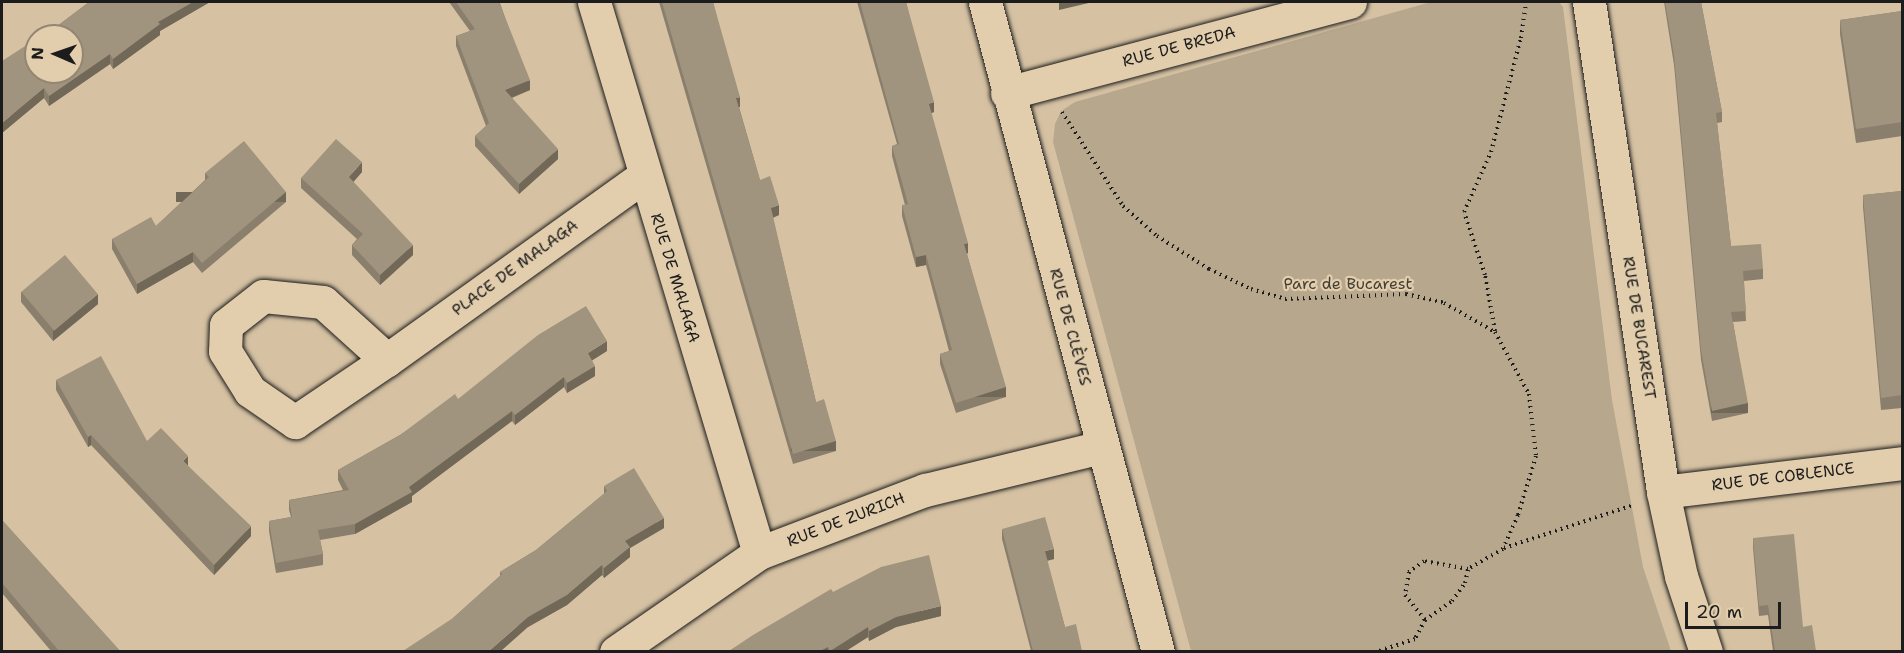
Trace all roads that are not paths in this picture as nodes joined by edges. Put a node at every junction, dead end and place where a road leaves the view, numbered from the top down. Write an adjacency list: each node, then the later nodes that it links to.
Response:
1 (594, 2): 6 (street, RUE DE MALAGA)
2 (985, 2): 5 (street, RUE DE CLÈVES)
3 (1350, 2): 5 (street, RUE DE BREDA)
4 (1589, 2): 10 (street, RUE DE BUCAREST)
5 (1007, 93): 8 (street, RUE DE CLÈVES)
6 (644, 176): 7 (street, PLACE DE MALAGA); 11 (street, RUE DE MALAGA)
7 (387, 360): 7 (street, PLACE DE MALAGA)
8 (1102, 447): 11 (street, RUE DE ZURICH); 13 (street, RUE DE CLÈVES)
9 (1902, 463): 10 (street, RUE DE COBLENCE)
10 (1663, 492): 14 (street, RUE DE BUCAREST)
11 (759, 553): 12 (street, RUE DE ZURICH)
12 (616, 651)
13 (1158, 651)
14 (1706, 651)

